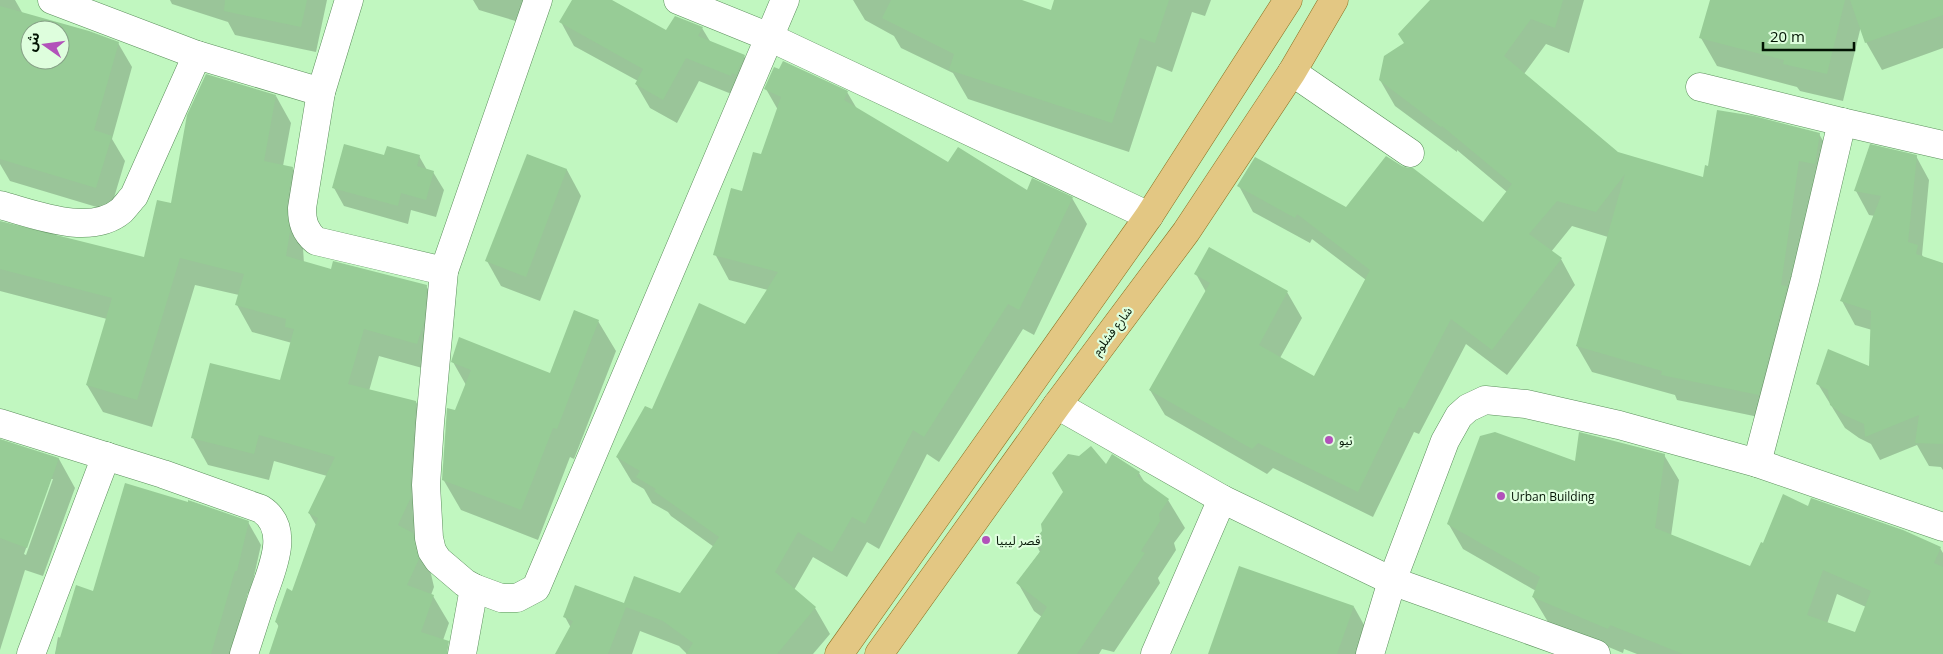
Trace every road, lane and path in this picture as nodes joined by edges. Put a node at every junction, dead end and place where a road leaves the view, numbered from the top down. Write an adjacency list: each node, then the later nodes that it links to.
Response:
1 (52, 0): 9 (street)
2 (349, 0): 12 (street)
3 (538, 0): 18 (street)
4 (678, 0): 8 (street)
5 (785, 0): 8 (street)
6 (1288, 0): 17 (main road)
7 (1334, 0): 10 (main road, شارع فشلوم)
8 (768, 37): 17 (street); 26 (street)
9 (197, 55): 12 (street); 16 (street)
10 (1292, 72): 15 (street); 19 (main road, شارع فشلوم)
11 (1700, 86): 13 (street)
12 (321, 92): 18 (street)
13 (1842, 122): 14 (street); 22 (street)
14 (1943, 144)
15 (1410, 153)
16 (0, 205)
17 (1149, 216): 30 (main road)
18 (444, 271): 26 (street)
19 (1057, 405): 23 (street); 31 (main road, شارع فشلوم)
20 (0, 423): 21 (street)
21 (106, 456): 27 (street); 28 (street)
22 (1757, 463): 24 (street); 25 (street)
23 (1222, 500): 25 (street); 32 (street)
24 (1943, 527)
25 (1392, 581): 33 (street); 34 (street)
26 (474, 588): 29 (street)
27 (31, 654)
28 (244, 654)
29 (462, 654)
30 (839, 654)
31 (879, 654)
32 (1155, 654)
33 (1370, 654)
34 (1596, 654)

